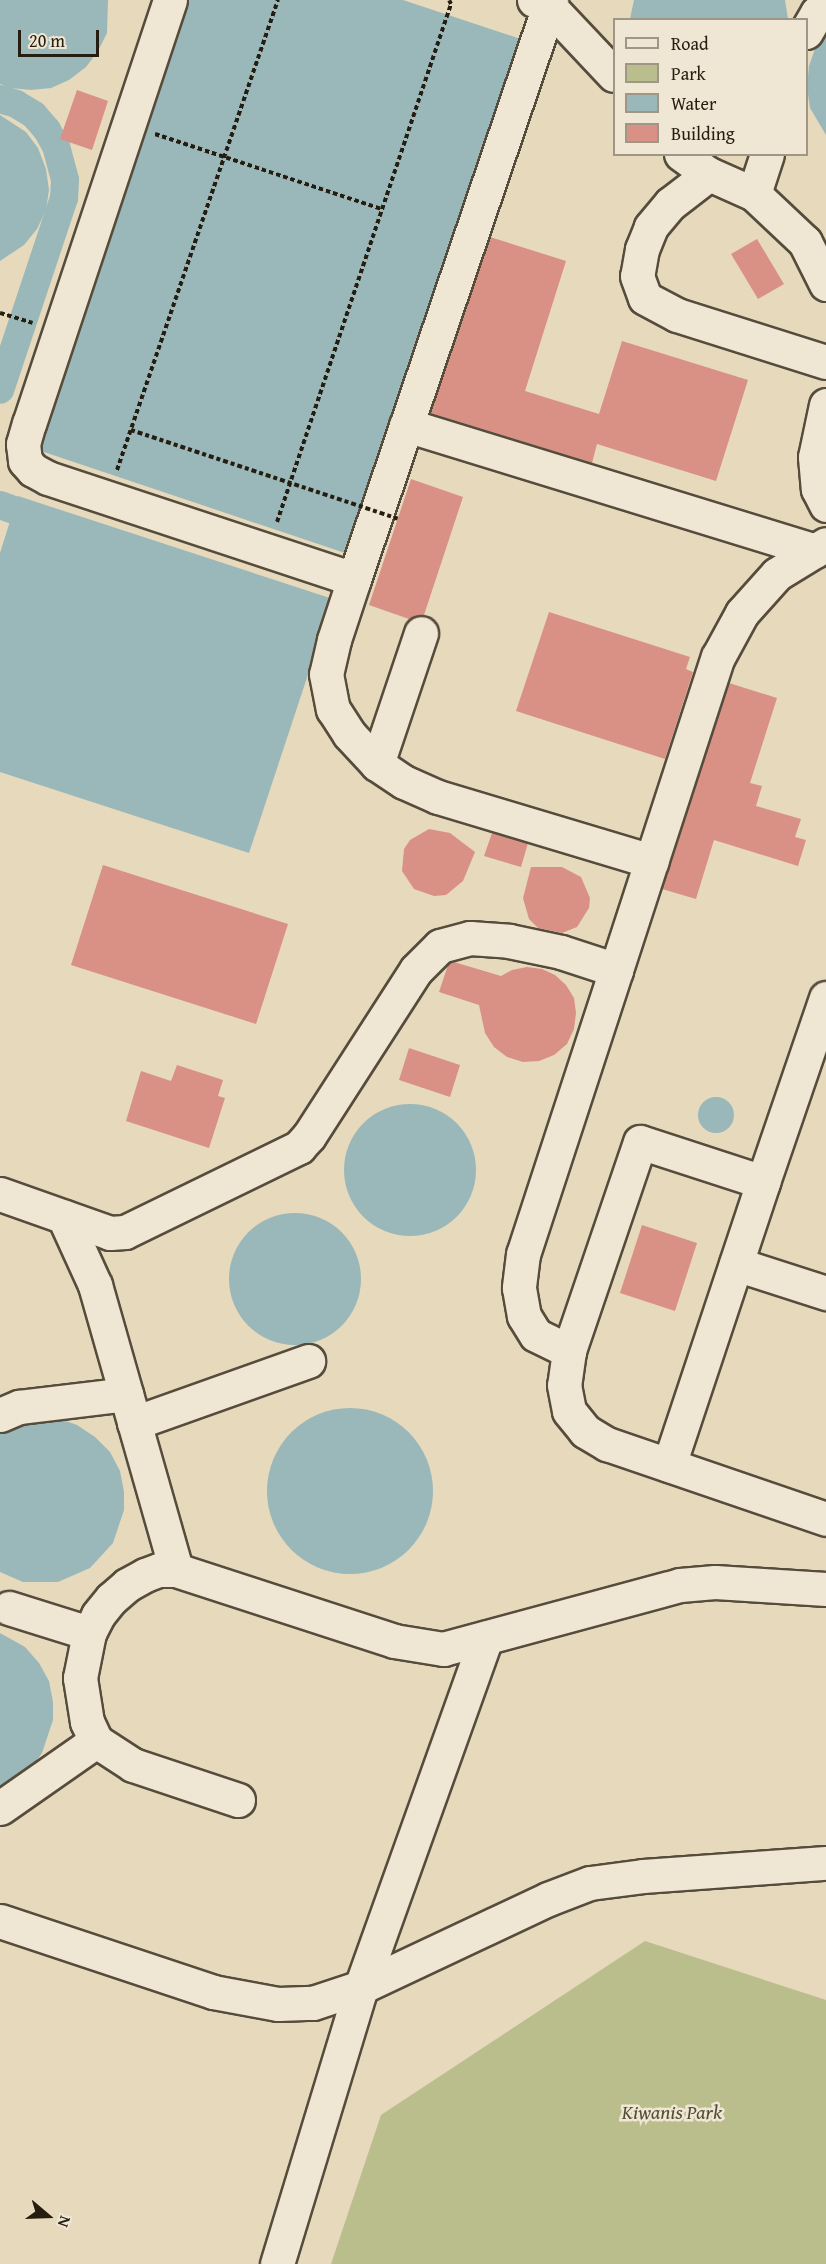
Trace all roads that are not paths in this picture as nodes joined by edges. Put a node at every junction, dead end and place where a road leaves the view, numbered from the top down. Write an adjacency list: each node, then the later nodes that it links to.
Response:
1 (170, 0): 16 (lane)
2 (544, 2): 5 (lane); 13 (lane)
3 (826, 6): 4 (lane)
4 (808, 30)
5 (613, 73)
6 (684, 156): 8 (lane)
7 (766, 156): 9 (lane)
8 (709, 174): 9 (lane); 11 (lane)
9 (754, 194): 10 (lane)
10 (826, 284)
11 (826, 363)
12 (826, 405): 14 (lane)
13 (406, 425): 15 (lane); 16 (lane)
14 (826, 505)
15 (821, 547): 19 (lane)
16 (354, 579): 18 (lane)
17 (421, 633): 18 (lane)
18 (377, 764): 19 (lane)
19 (652, 861): 20 (lane)
20 (616, 970): 24 (lane); 27 (lane)
21 (826, 998): 22 (lane)
22 (763, 1182): 25 (lane); 27 (lane)
23 (0, 1194): 24 (lane)
24 (64, 1216): 29 (lane)
25 (736, 1264): 26 (lane); 31 (lane)
26 (826, 1293)
27 (569, 1351): 31 (lane)
28 (308, 1361): 29 (lane)
29 (130, 1408): 30 (lane); 33 (lane)
30 (0, 1415)
31 (669, 1465): 32 (lane)
32 (826, 1519)
33 (176, 1570): 36 (lane); 37 (lane)
34 (826, 1588): 37 (lane)
35 (9, 1608): 36 (lane)
36 (89, 1633): 38 (lane)
37 (486, 1638): 43 (lane)
38 (96, 1741): 39 (lane); 40 (lane)
39 (238, 1800)
40 (0, 1808)
41 (826, 1863): 43 (lane)
42 (0, 1921): 43 (lane)
43 (361, 1987): 44 (lane)
44 (277, 2264)

